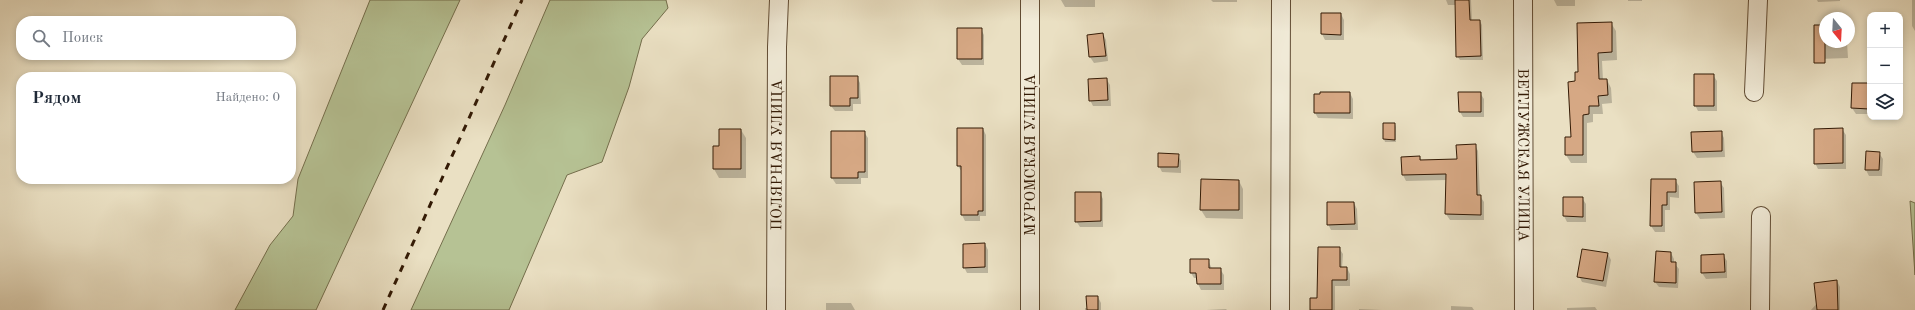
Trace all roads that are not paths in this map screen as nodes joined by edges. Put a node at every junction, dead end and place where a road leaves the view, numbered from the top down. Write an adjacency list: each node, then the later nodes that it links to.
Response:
1 (779, 0): 8 (street, ПОЛЯРНАЯ УЛИЦА)
2 (1030, 0): 9 (street, МУРОМСКАЯ УЛИЦА)
3 (1281, 0): 10 (street)
4 (1523, 0): 11 (street, ВЕТЛУЖСКАЯ УЛИЦА)
5 (1758, 0): 6 (street)
6 (1754, 92)
7 (1761, 216): 12 (street)
8 (776, 310)
9 (1030, 310)
10 (1280, 310)
11 (1524, 310)
12 (1760, 310)

